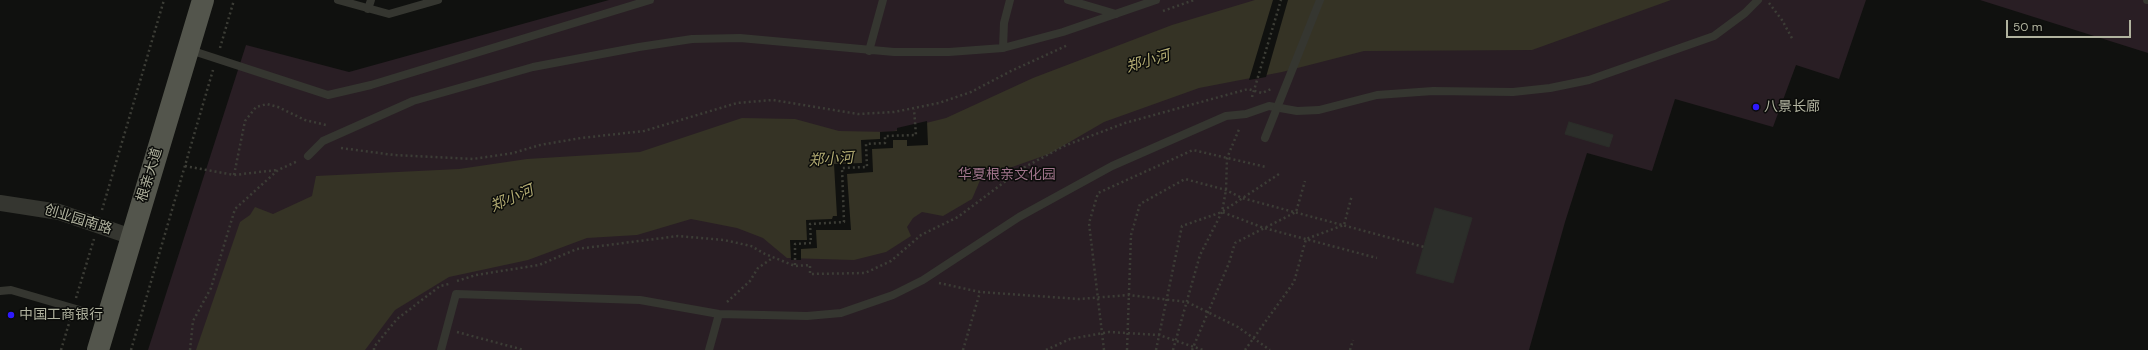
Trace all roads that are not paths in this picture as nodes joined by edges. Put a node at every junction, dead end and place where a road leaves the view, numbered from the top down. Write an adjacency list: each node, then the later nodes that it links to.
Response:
1 (203, 0): 15 (main road, 根亲大道)
2 (338, 0): 12 (lane)
3 (371, 0): 12 (lane)
4 (438, 0): 12 (lane)
5 (650, 0): 15 (lane)
6 (883, 0): 16 (lane)
7 (1010, 0): 14 (lane)
8 (1068, 0): 13 (lane)
9 (1156, 0): 13 (lane)
10 (1320, 0): 17 (lane, bridge)
11 (1758, 0): 22 (lane)
12 (368, 10)
13 (1116, 14): 14 (lane)
14 (1003, 48): 16 (lane)
15 (188, 49): 20 (main road, 根亲大道)
16 (869, 51): 18 (lane)
17 (1266, 138)
18 (308, 156)
19 (0, 203): 20 (street, 创业园南路)
20 (132, 237): 23 (main road, 根亲大道)
21 (0, 291): 23 (lane)
22 (719, 314): 25 (lane); 26 (lane)
23 (108, 318): 24 (main road, 根亲大道)
24 (98, 350)
25 (441, 350)
26 (709, 350)

